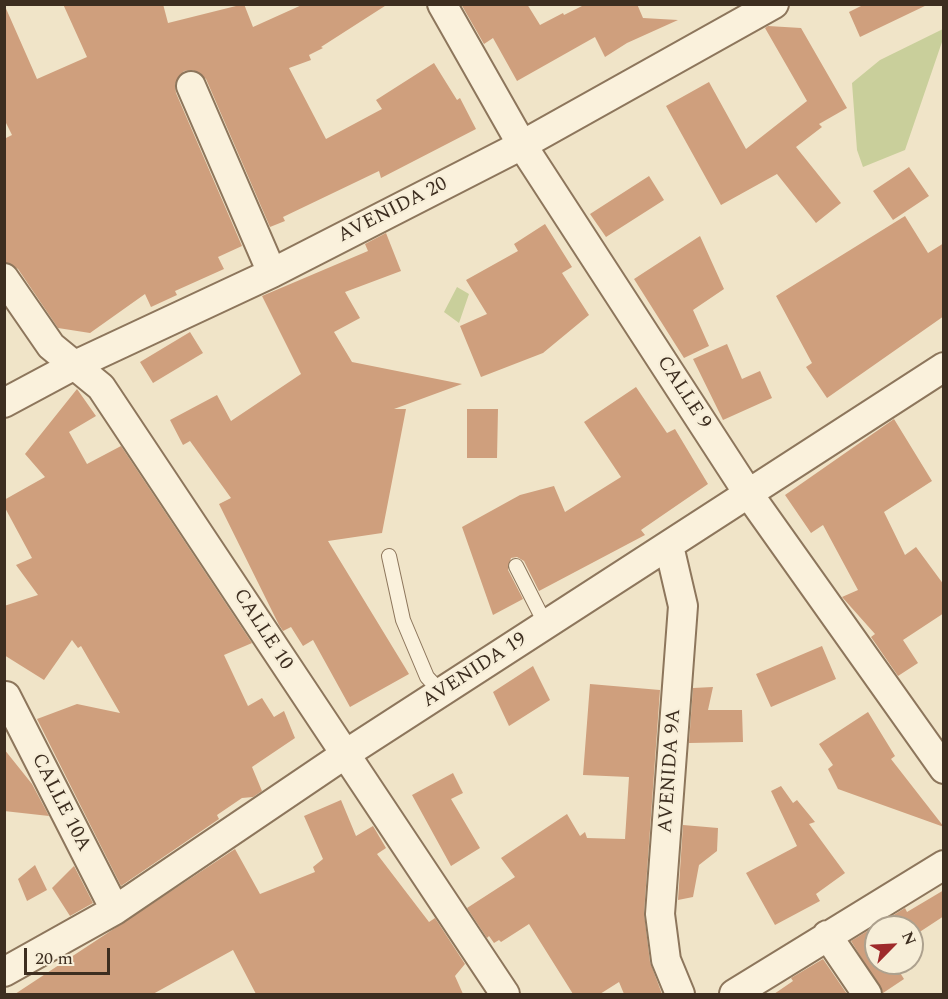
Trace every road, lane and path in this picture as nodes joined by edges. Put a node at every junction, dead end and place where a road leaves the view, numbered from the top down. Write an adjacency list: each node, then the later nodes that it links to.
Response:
1 (442, 4): 4 (street, CALLE 9)
2 (774, 4): 4 (street, AVENIDA 20)
3 (191, 86): 5 (street)
4 (522, 145): 5 (street, AVENIDA 20); 10 (street, CALLE 9)
5 (272, 273): 7 (street, AVENIDA 20)
6 (4, 278): 7 (street, CALLE 10)
7 (73, 366): 9 (street, AVENIDA 20); 17 (street, CALLE 10)
8 (944, 367): 10 (street, AVENIDA 19)
9 (4, 403)
10 (748, 493): 11 (street, AVENIDA 19); 18 (street, CALLE 9)
11 (669, 546): 14 (street, AVENIDA 19); 24 (street, AVENIDA 9A)
12 (389, 556): 15 (lane)
13 (516, 566): 14 (lane)
14 (546, 625): 15 (street, AVENIDA 19)
15 (441, 692): 17 (street, AVENIDA 19)
16 (6, 696): 20 (street, CALLE 10A)
17 (344, 755): 20 (street, AVENIDA 19); 23 (street, CALLE 10)
18 (944, 769)
19 (944, 865): 21 (street)
20 (115, 910): 22 (street, AVENIDA 19)
21 (827, 935): 25 (street); 26 (street)
22 (4, 972)
23 (505, 994)
24 (680, 994)
25 (734, 994)
26 (867, 994)

